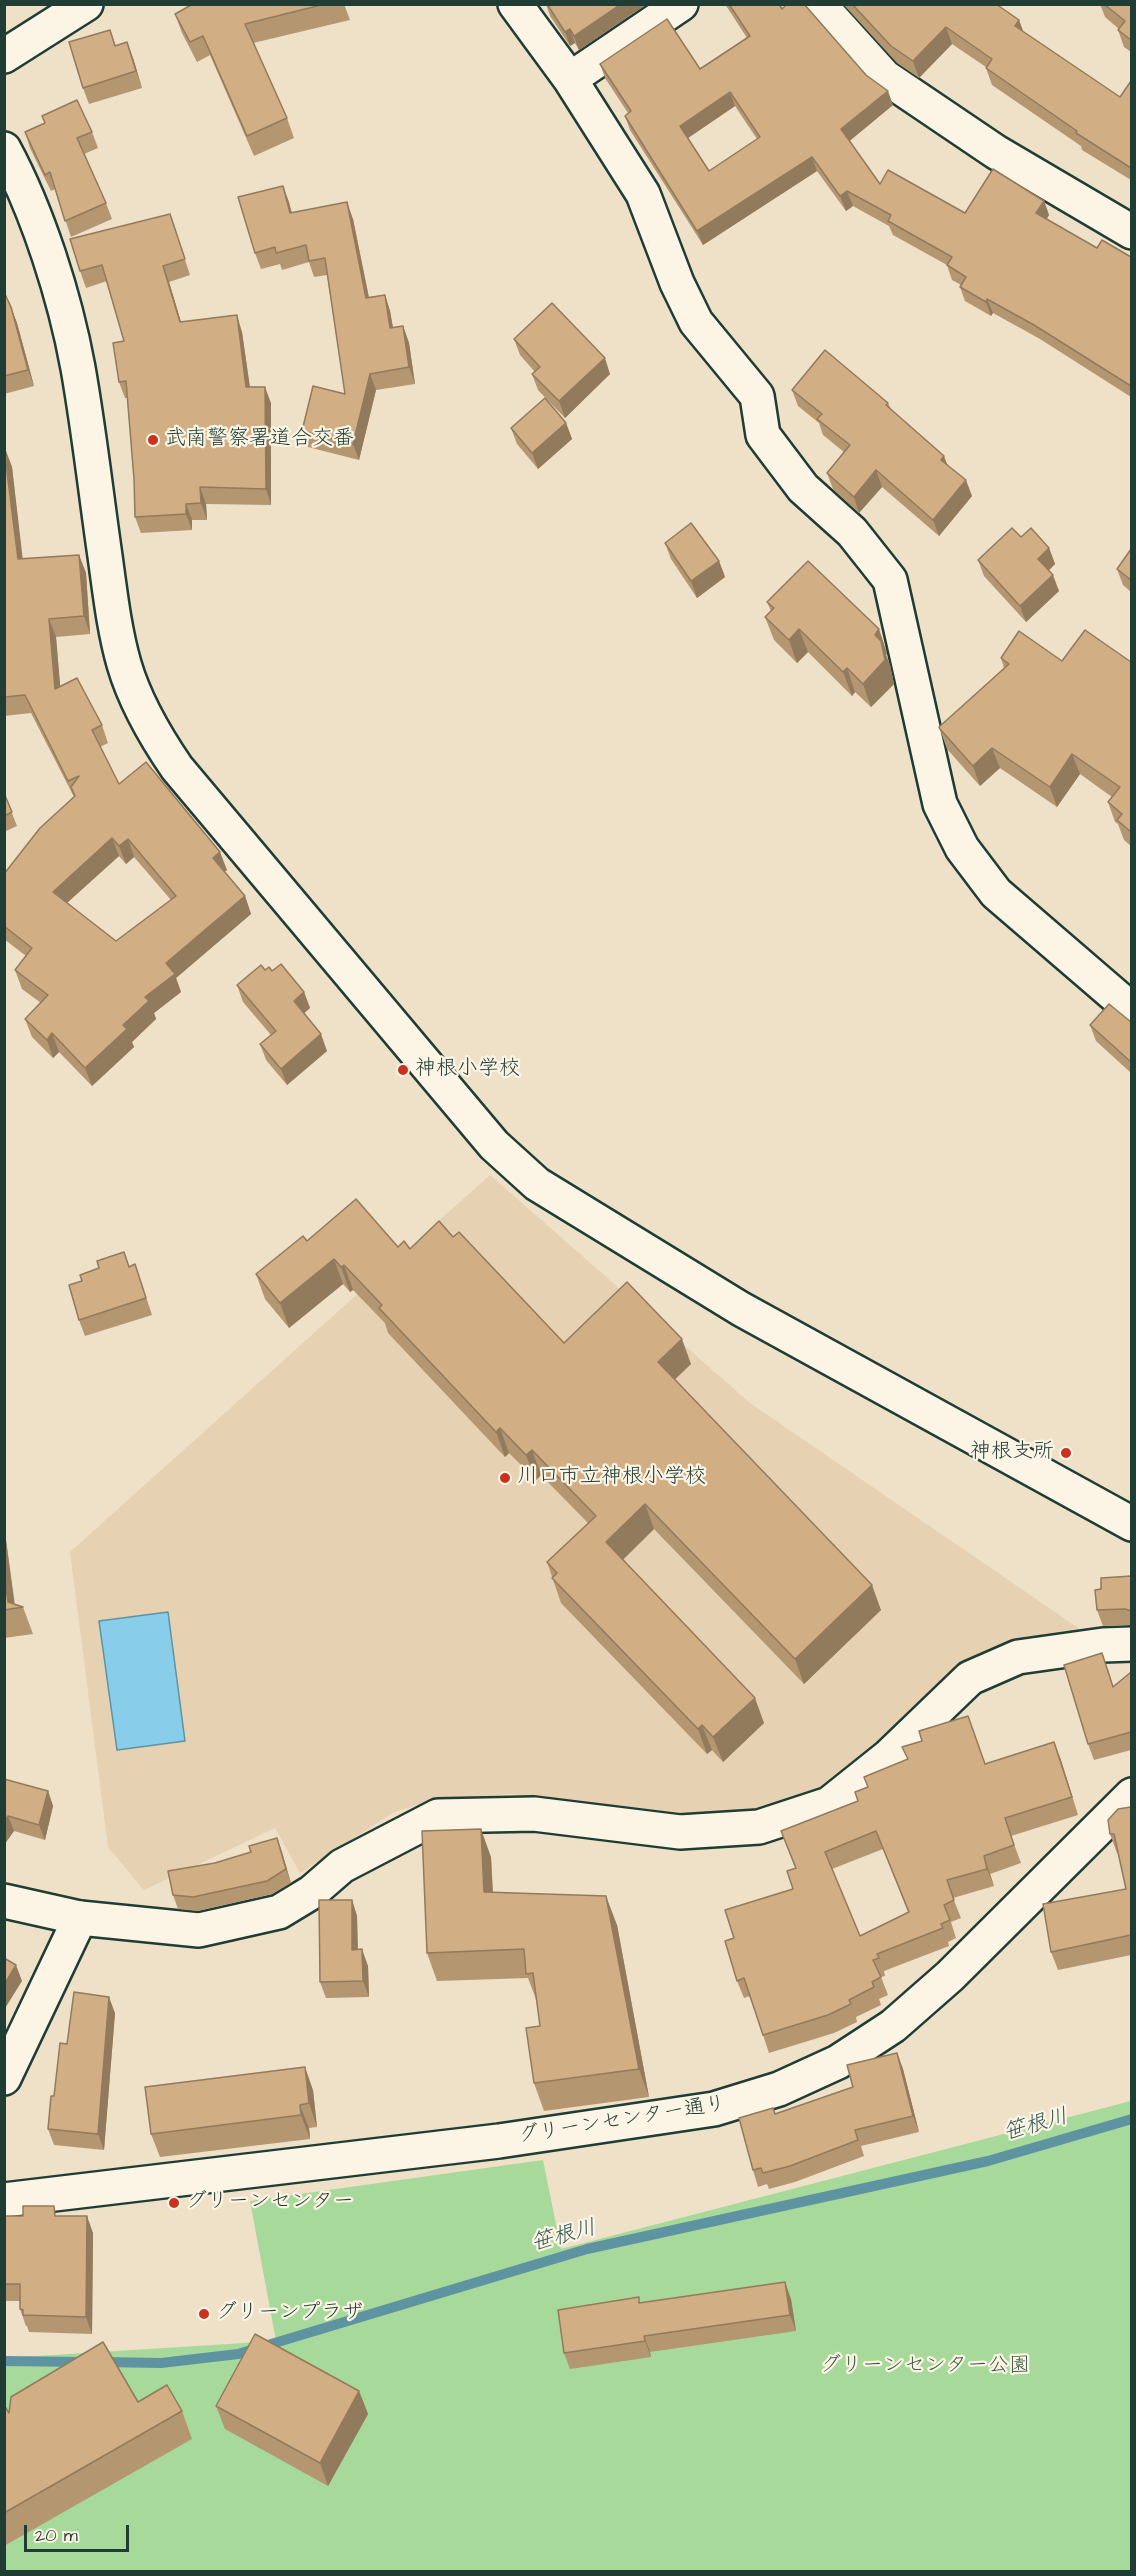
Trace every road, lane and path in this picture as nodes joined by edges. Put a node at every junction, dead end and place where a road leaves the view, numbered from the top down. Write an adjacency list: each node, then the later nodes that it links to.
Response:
1 (86, 4): 5 (street)
2 (515, 4): 6 (street)
3 (681, 4): 6 (street)
4 (819, 4): 8 (street)
5 (4, 56)
6 (570, 79): 9 (street)
7 (4, 149): 10 (street)
8 (1131, 232)
9 (1131, 1010)
10 (1131, 1524)
11 (1131, 1644): 14 (street)
12 (1131, 1795): 16 (street, グリーンセンター通り)
13 (4, 1901): 14 (street)
14 (80, 1918): 15 (street)
15 (4, 2078)
16 (4, 2200)

